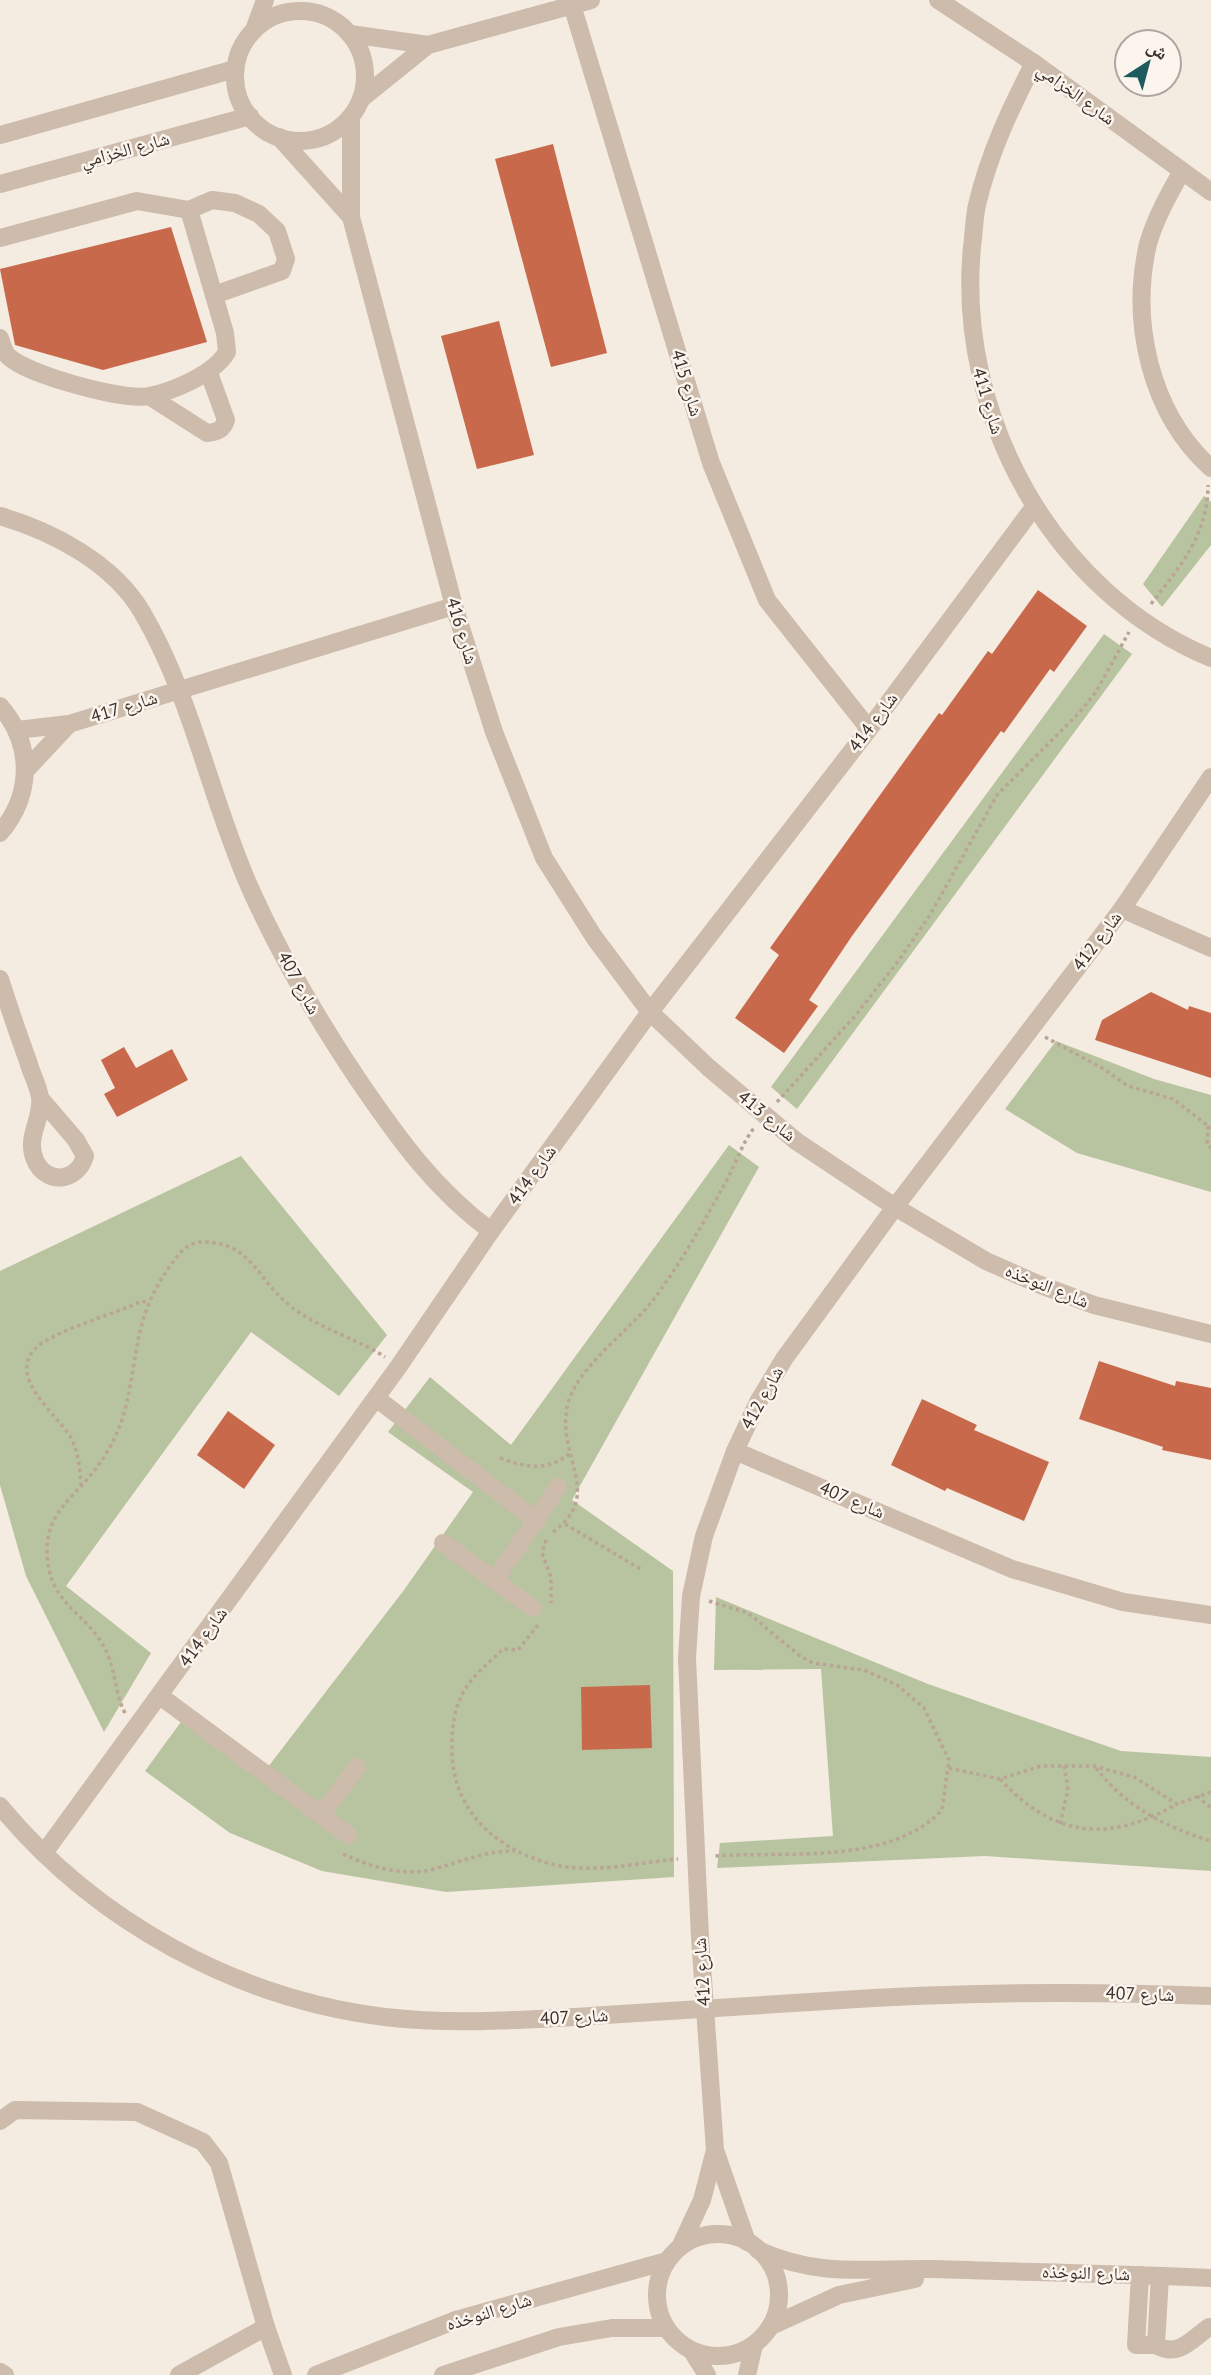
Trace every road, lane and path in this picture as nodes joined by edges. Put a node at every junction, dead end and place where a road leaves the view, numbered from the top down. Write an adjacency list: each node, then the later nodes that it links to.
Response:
1 (265, 0): 6 (street)
2 (591, 0): 4 (street)
3 (938, 0): 9 (street, شارع الخزامي)
4 (572, 5): 8 (street); 36 (street, شارع 415)
5 (308, 6): 6 (street); 7 (street)
6 (254, 30): 10 (street)
7 (350, 34): 8 (street); 11 (street)
8 (428, 45): 11 (street)
9 (1034, 63): 16 (street, شارع الخزامي); 27 (street, شارع 411)
10 (235, 69): 12 (street); 14 (street)
11 (361, 99): 13 (street)
12 (250, 116): 15 (street); 17 (street, شارع الخزامي)
13 (351, 117): 15 (street); 20 (street, شارع 416)
14 (0, 135)
15 (279, 137): 20 (street, شارع 416)
16 (1182, 171): 18 (street, شارع الخزامي); 26 (street)
17 (0, 184)
18 (1211, 192)
19 (189, 209): 21 (street); 22 (street); 22 (street)
20 (351, 217): 29 (street, شارع 416)
21 (0, 238)
22 (214, 295): 24 (street)
23 (0, 338): 25 (street)
24 (209, 373): 25 (street); 25 (street)
25 (149, 396)
26 (1210, 467): 30 (path)
27 (1034, 508): 30 (street, شارع 411); 36 (street, شارع 414)
28 (0, 516): 33 (street, شارع 407)
29 (454, 606): 33 (street); 44 (street, شارع 416)
30 (1141, 617): 32 (street, شارع 411)
31 (1126, 636): 47 (path)
32 (1211, 658)
33 (179, 691): 35 (street, شارع 417); 51 (street, شارع 407)
34 (0, 706): 37 (street)
35 (69, 724): 37 (street, شارع 417); 38 (street, شارع 417)
36 (869, 729): 44 (street, شارع 414)
37 (17, 730): 38 (street)
38 (26, 770): 40 (street)
39 (1211, 777): 41 (street, شارع 412)
40 (0, 833)
41 (1122, 909): 42 (street); 45 (street, شارع 412)
42 (1211, 948)
43 (0, 979): 46 (street)
44 (650, 1012): 47 (street, شارع 413); 51 (street, شارع 414)
45 (1031, 1029): 48 (path); 50 (street, شارع 412)
46 (40, 1098)
47 (765, 1115): 50 (street, شارع 413)
48 (1209, 1127): 49 (path)
49 (1211, 1148)
50 (895, 1207): 53 (street, شارع النوخذه); 56 (street, شارع 412)
51 (491, 1231): 54 (street, شارع 414)
52 (149, 1303): 54 (path); 59 (path); 59 (path)
53 (1211, 1334)
54 (399, 1366): 55 (street, شارع 414)
55 (376, 1398): 61 (street); 68 (street, شارع 414)
56 (735, 1451): 67 (street, شارع 407); 89 (street, شارع 412)
57 (569, 1454): 58 (path)
58 (500, 1458)
59 (81, 1486): 69 (path)
60 (558, 1487): 61 (street)
61 (537, 1521): 65 (street)
62 (565, 1524): 64 (path)
63 (443, 1543): 65 (street)
64 (642, 1570)
65 (495, 1580): 66 (street)
66 (533, 1608)
67 (1211, 1615)
68 (160, 1696): 69 (street, شارع 414); 80 (street)
69 (135, 1732): 87 (street, شارع 414)
70 (1064, 1764): 71 (path); 74 (path); 82 (path)
71 (1094, 1766): 77 (path); 81 (path)
72 (357, 1767): 80 (street)
73 (949, 1768): 74 (path)
74 (1000, 1779): 82 (path)
75 (1211, 1792): 76 (path)
76 (1197, 1796): 77 (path); 79 (path)
77 (1177, 1804): 81 (path)
78 (0, 1806): 87 (street, شارع 407)
79 (1211, 1808)
80 (321, 1815): 83 (street)
81 (1153, 1818): 82 (path); 84 (path)
82 (1060, 1824)
83 (348, 1835)
84 (1211, 1841)
85 (333, 1850): 86 (path)
86 (517, 1851)
87 (44, 1853): 89 (street, شارع 407)
88 (1211, 1996): 89 (street, شارع 407)
89 (705, 2009): 91 (street, شارع 412)
90 (0, 2120): 101 (street)
91 (715, 2150): 92 (street, شارع 412); 93 (street, شارع 412)
92 (681, 2245): 93 (street); 94 (street)
93 (753, 2246): 95 (street, شارع النوخذه); 99 (street)
94 (667, 2260): 102 (street); 110 (street, شارع النوخذه)
95 (960, 2272): 96 (street, شارع النوخذه); 99 (street, شارع النوخذه)
96 (1140, 2275): 97 (street, شارع النوخذه); 104 (street)
97 (1160, 2276): 98 (street, شارع النوخذه); 104 (street)
98 (1211, 2278)
99 (771, 2326): 103 (street)
100 (1209, 2326): 104 (street)
101 (266, 2328): 108 (street); 109 (street)
102 (666, 2328): 105 (street); 111 (street)
103 (754, 2345): 105 (street); 113 (street)
104 (1156, 2345)
105 (692, 2351): 112 (street)
106 (0, 2372): 107 (street)
107 (5, 2375)
108 (179, 2375)
109 (283, 2375)
110 (316, 2375)
111 (443, 2375)
112 (707, 2375)
113 (747, 2375)

